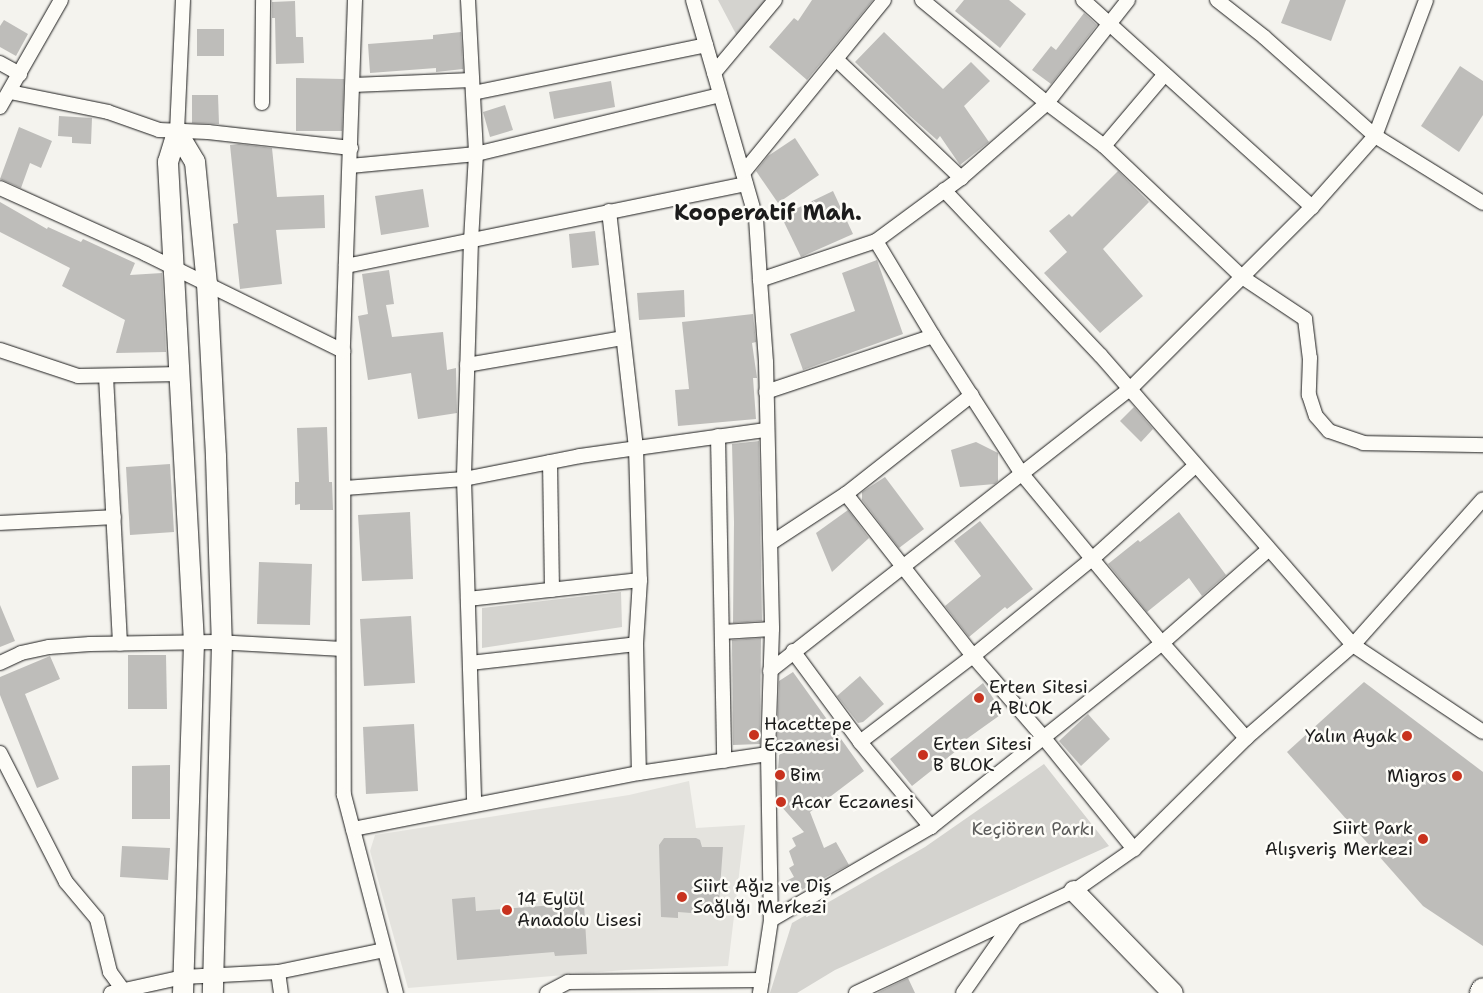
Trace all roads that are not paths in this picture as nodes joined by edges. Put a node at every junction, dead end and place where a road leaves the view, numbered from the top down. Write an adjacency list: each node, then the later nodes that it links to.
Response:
1 (61, 0): 19 (street)
2 (184, 0): 28 (street)
3 (263, 0): 25 (street)
4 (355, 0): 21 (street)
5 (468, 0): 22 (street)
6 (693, 0): 15 (street)
7 (775, 0): 18 (street)
8 (884, 0): 16 (street)
9 (922, 0): 26 (street)
10 (1083, 0): 14 (street)
11 (1128, 0): 14 (street)
12 (1217, 0): 29 (street)
13 (1426, 0): 29 (street)
14 (1110, 25): 20 (street); 26 (street)
15 (706, 46): 18 (street); 22 (street)
16 (836, 59): 34 (street); 35 (street)
17 (0, 63): 19 (street)
18 (714, 73): 24 (street)
19 (20, 74): 23 (street)
20 (1165, 74): 30 (street); 39 (street)
21 (353, 85): 22 (street); 31 (street)
22 (472, 87): 32 (street)
23 (10, 92): 27 (street); 28 (street)
24 (720, 95): 32 (street); 34 (street)
25 (262, 103)
26 (1047, 103): 30 (street); 35 (street)
27 (0, 107)
28 (177, 132): 31 (street); 44 (street); 47 (street)
29 (1375, 136): 38 (street); 39 (street)
30 (1104, 146): 45 (street)
31 (351, 148): 33 (street)
32 (476, 154): 33 (street); 41 (street)
33 (350, 166): 43 (street)
34 (745, 178): 40 (street); 46 (street)
35 (961, 178): 37 (street)
36 (0, 188): 44 (street)
37 (944, 190): 42 (street); 55 (street)
38 (1483, 203)
39 (1312, 207): 45 (street)
40 (609, 211): 41 (street); 49 (street)
41 (471, 240): 43 (street); 52 (street)
42 (876, 241): 46 (street); 48 (street)
43 (346, 266): 51 (street)
44 (173, 267): 47 (street); 53 (street)
45 (1242, 277): 55 (street); 60 (street)
46 (760, 280): 56 (street)
47 (207, 284): 51 (street); 81 (street)
48 (932, 336): 56 (street); 57 (street)
49 (623, 338): 52 (street); 61 (street)
50 (0, 350): 54 (street)
51 (344, 351): 66 (street)
52 (467, 365): 65 (street)
53 (180, 374): 54 (street); 80 (street)
54 (106, 376): 69 (street)
55 (1130, 389): 63 (street); 64 (street)
56 (766, 392): 58 (street)
57 (972, 395): 64 (street); 67 (street)
58 (766, 430): 59 (street); 71 (street)
59 (718, 436): 61 (street); 79 (street)
60 (1483, 445)
61 (636, 448): 62 (street); 75 (street)
62 (550, 462): 65 (street); 76 (street)
63 (1196, 465): 72 (street); 73 (street)
64 (1022, 474): 73 (street); 74 (street)
65 (464, 480): 66 (street); 77 (street)
66 (345, 488): 86 (street)
67 (846, 494): 71 (street); 74 (street)
68 (1483, 499): 85 (street)
69 (114, 517): 70 (street); 83 (street)
70 (0, 523)
71 (771, 543): 78 (street)
72 (1269, 549): 82 (street); 85 (street)
73 (1092, 558): 82 (street); 88 (street)
74 (904, 566): 87 (street); 88 (street)
75 (640, 580): 76 (street); 84 (street)
76 (552, 590): 77 (street)
77 (468, 600): 90 (street)
78 (772, 629): 79 (street); 91 (street)
79 (722, 632): 98 (street)
80 (194, 643): 81 (street); 83 (street); 110 (street)
81 (222, 643): 86 (street); 109 (street)
82 (1162, 643): 93 (street); 94 (street)
83 (120, 644): 89 (street)
84 (636, 644): 90 (street); 99 (street)
85 (1353, 645): 92 (street); 94 (street)
86 (343, 650): 102 (street)
87 (794, 651): 91 (street); 95 (street)
88 (972, 656): 93 (street); 95 (street)
89 (0, 662)
90 (470, 663): 100 (street)
91 (770, 671): 97 (street)
92 (1483, 732)
93 (1044, 738): 101 (street); 103 (street)
94 (1246, 738): 103 (street)
95 (860, 742): 101 (street)
96 (0, 753): 113 (street)
97 (768, 754): 98 (street); 106 (street)
98 (724, 761): 99 (street)
99 (639, 773): 100 (street)
100 (474, 805): 102 (street)
101 (931, 827): 106 (street)
102 (353, 829): 107 (street)
103 (1134, 849): 104 (street)
104 (1074, 891): 105 (street); 119 (street)
105 (1015, 919): 117 (street); 118 (street)
106 (771, 920): 111 (street)
107 (384, 950): 108 (street); 115 (street)
108 (278, 972): 109 (street); 114 (street)
109 (214, 984): 110 (street)
110 (183, 985): 113 (street)
111 (761, 986): 116 (street)
112 (1483, 989): 120 (main road)
113 (117, 991)
114 (281, 993)
115 (396, 993)
116 (546, 993)
117 (856, 993)
118 (963, 993)
119 (1173, 993)
120 (1481, 993)

